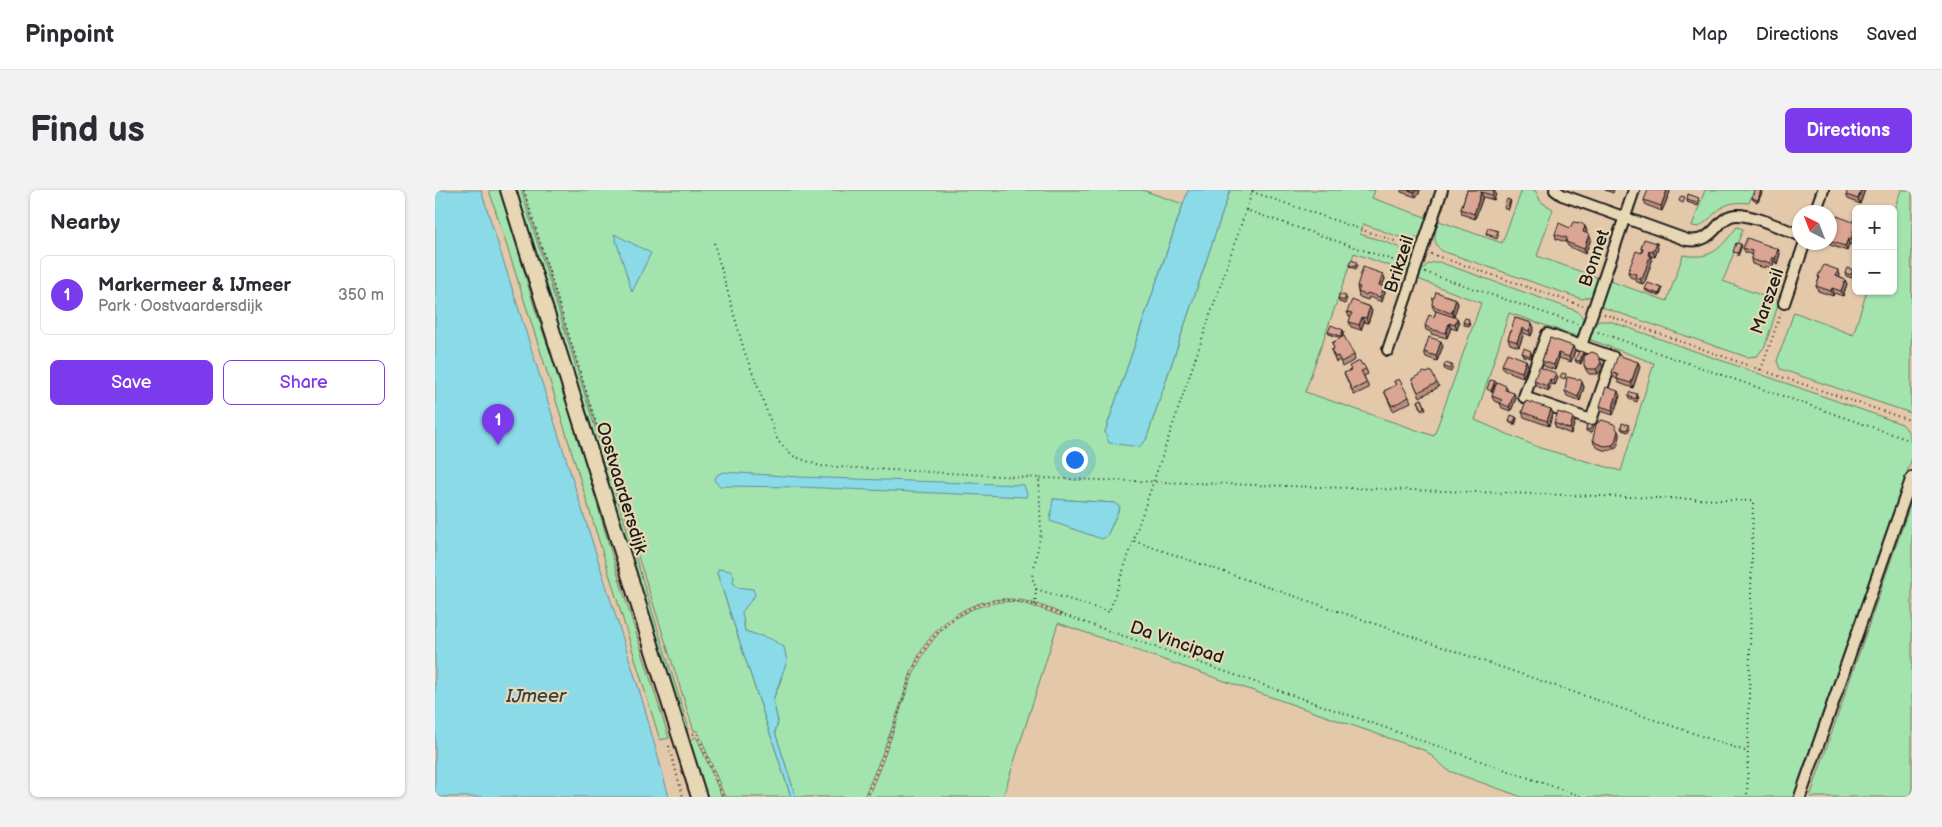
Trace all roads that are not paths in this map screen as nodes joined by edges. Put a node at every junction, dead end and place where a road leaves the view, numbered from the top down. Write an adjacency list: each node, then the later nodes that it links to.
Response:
1 (508, 190): 14 (main road, Oostvaardersdijk)
2 (1442, 190): 12 (street, Brikzeil)
3 (1555, 190): 7 (street, Bonnet)
4 (1634, 190): 7 (street, Bonnet)
5 (1823, 190): 6 (street)
6 (1818, 205)
7 (1625, 217): 8 (street, Bonnet); 11 (street, Bonnet)
8 (1792, 232)
9 (1802, 250): 10 (street, Marszeil)
10 (1784, 303)
11 (1581, 346): 11 (street)
12 (1388, 350)
13 (1912, 477): 15 (street)
14 (699, 797)
15 (1800, 797)

